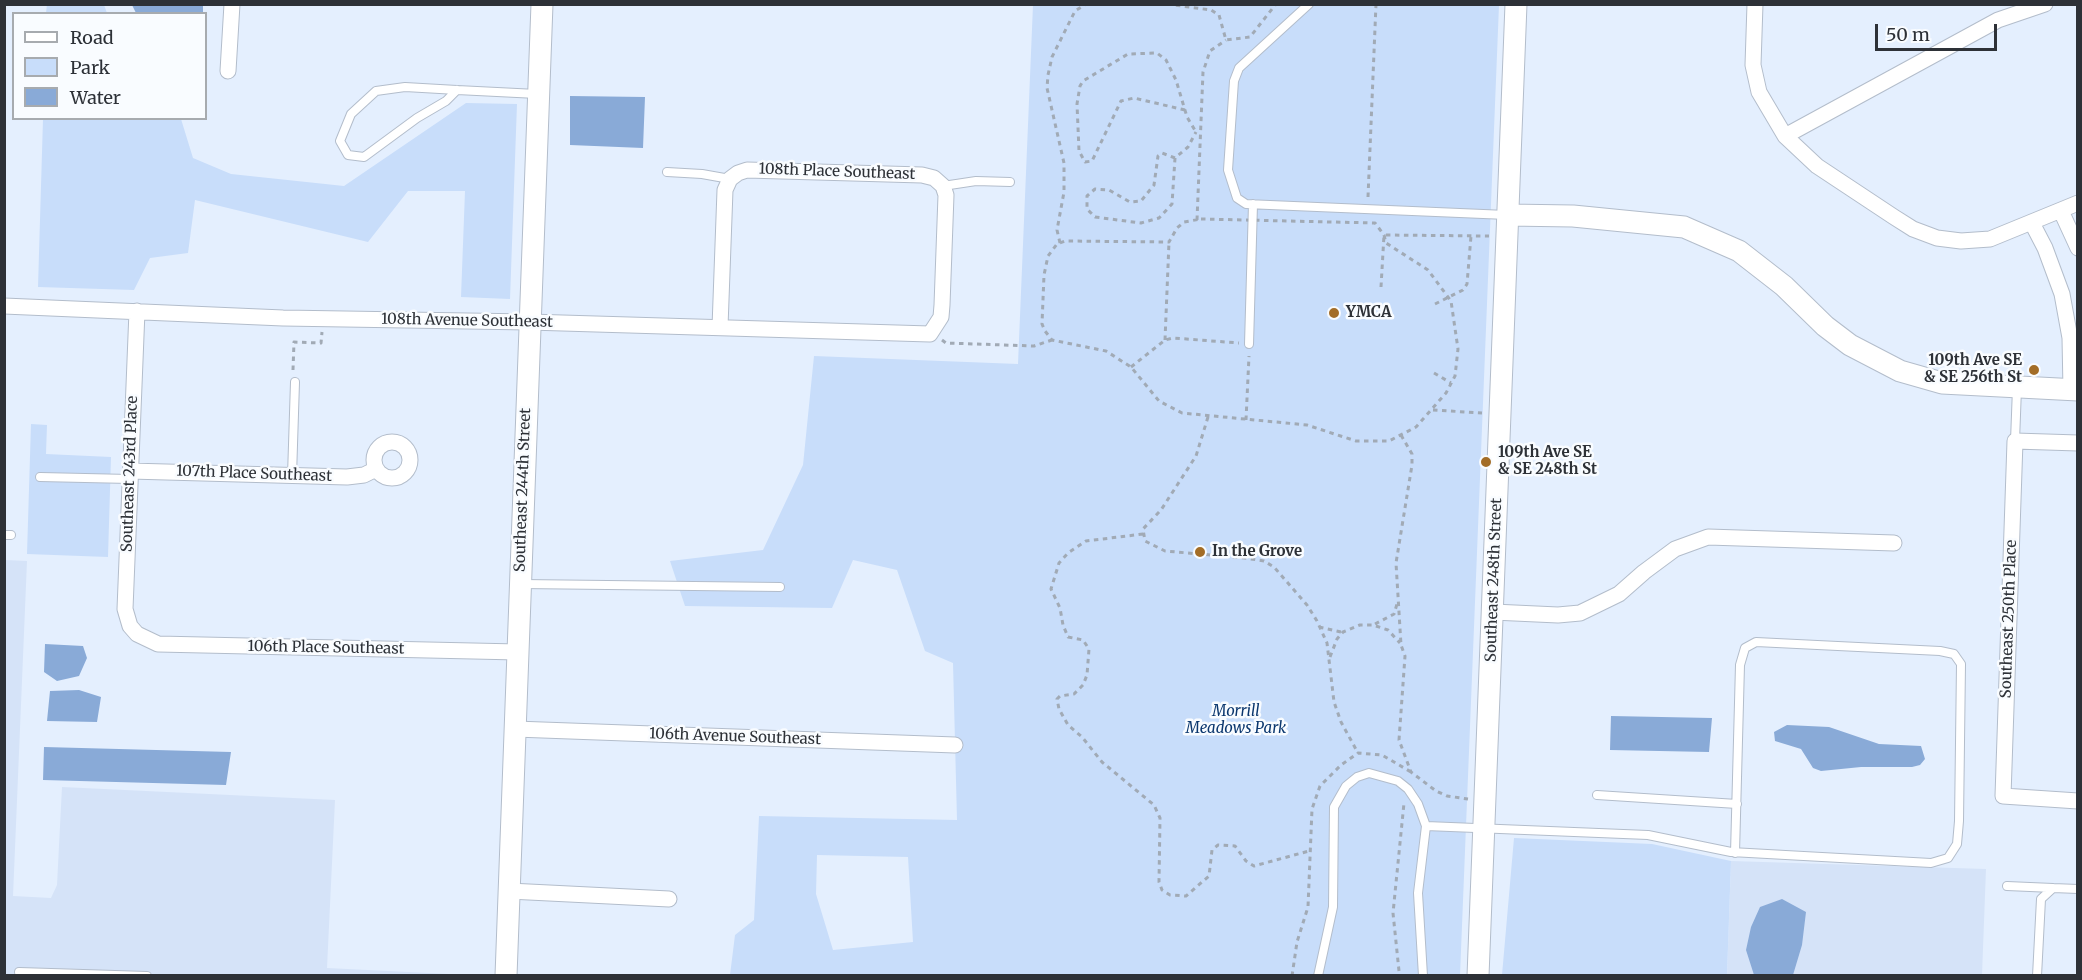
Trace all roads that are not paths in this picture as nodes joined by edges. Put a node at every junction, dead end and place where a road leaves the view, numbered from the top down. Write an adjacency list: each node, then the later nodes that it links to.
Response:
1 (231, 4): 7 (street)
2 (542, 4): 9 (street, Southeast 244th Street)
3 (1309, 4): 16 (lane)
4 (1516, 4): 18 (street, Southeast 248th Street)
5 (1755, 4): 10 (street)
6 (2045, 4): 10 (street)
7 (228, 71)
8 (457, 90): 8 (lane); 9 (lane)
9 (538, 94): 23 (street, Southeast 244th Street)
10 (1785, 136): 19 (street)
11 (667, 172): 12 (lane)
12 (730, 179): 14 (street, 108th Place Southeast); 24 (street)
13 (1010, 182): 14 (lane)
14 (943, 186): 24 (street, 108th Avenue Southeast)
15 (2078, 203): 17 (street)
16 (1253, 204): 18 (lane); 25 (lane)
17 (2061, 211): 19 (street); 20 (street)
18 (1508, 215): 27 (street); 38 (street, Southeast 248th Street)
19 (2032, 224): 28 (street)
20 (2078, 248)
21 (4, 306): 22 (street, 108th Avenue Southeast)
22 (137, 311): 23 (street, 108th Avenue Southeast); 32 (street, Southeast 243rd Place)
23 (529, 322): 24 (street, 108th Avenue Southeast); 36 (street, Southeast 244th Street)
24 (720, 327)
25 (1249, 344)
26 (295, 382): 33 (lane)
27 (2017, 388): 28 (street); 29 (lane)
28 (2074, 390)
29 (2015, 441): 30 (street); 44 (street, Southeast 250th Place)
30 (2078, 444)
31 (376, 469): 33 (street, 107th Place Southeast)
32 (130, 475): 33 (street, 107th Place Southeast); 34 (lane); 39 (street, Southeast 243rd Place)
33 (292, 476)
34 (40, 477)
35 (1894, 543): 38 (street)
36 (520, 584): 37 (lane); 40 (street, Southeast 244th Street)
37 (780, 587)
38 (1493, 612): 47 (street, Southeast 248th Street)
39 (137, 634): 40 (street, 106th Place Southeast)
40 (518, 652): 41 (street, Southeast 244th Street)
41 (515, 729): 42 (street, 106th Avenue Southeast); 52 (street, Southeast 244th Street)
42 (955, 745)
43 (1597, 795): 45 (lane)
44 (2078, 801)
45 (1737, 804): 48 (lane); 48 (lane)
46 (1426, 826): 47 (lane); 57 (lane); 58 (lane)
47 (1484, 827): 48 (lane); 59 (street, Southeast 248th Street)
48 (1736, 853)
49 (2007, 886): 50 (lane)
50 (2053, 888): 51 (lane); 60 (lane)
51 (2078, 889)
52 (509, 891): 53 (street); 56 (street, Southeast 244th Street)
53 (669, 899)
54 (19, 972): 55 (lane)
55 (147, 975)
56 (506, 975)
57 (1318, 975)
58 (1423, 975)
59 (1478, 975)
60 (2037, 975)

